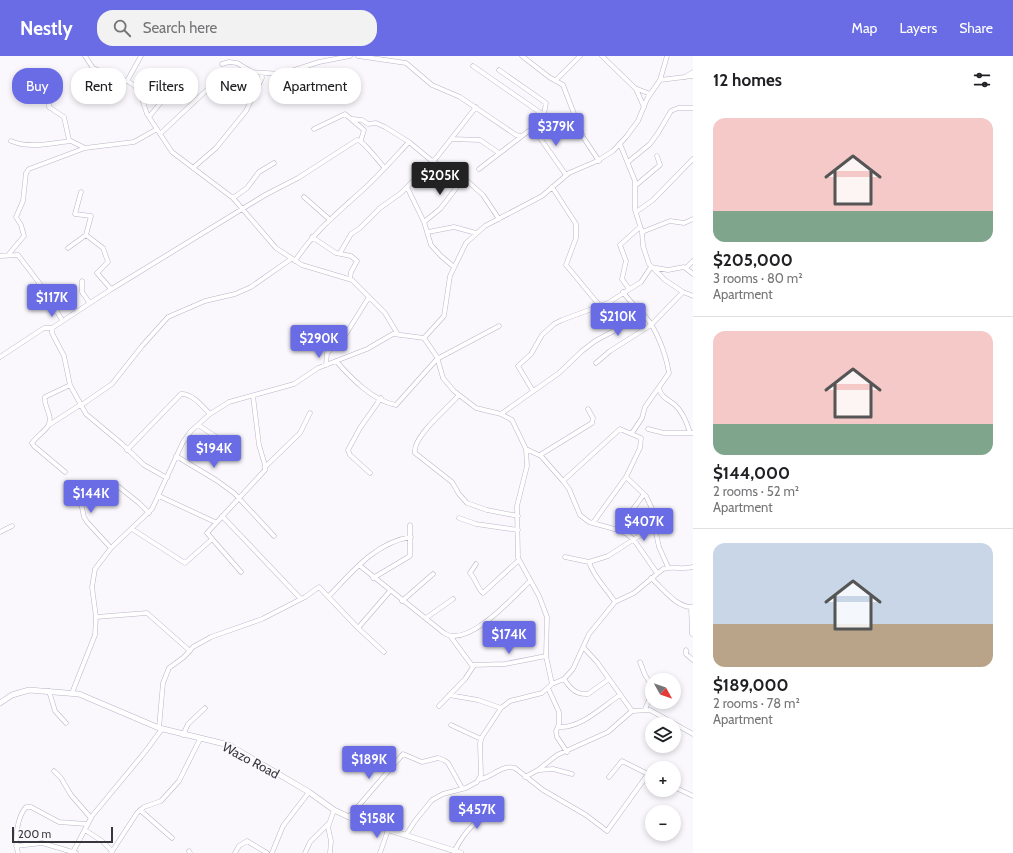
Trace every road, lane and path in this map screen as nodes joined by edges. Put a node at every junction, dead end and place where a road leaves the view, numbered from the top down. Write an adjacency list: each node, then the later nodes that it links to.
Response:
1 (85, 56): 21 (street)
2 (141, 56): 21 (street)
3 (350, 56): 9 (street)
4 (358, 56): 28 (street)
5 (522, 56): 19 (street)
6 (580, 56): 19 (street)
7 (602, 56): 22 (street)
8 (667, 56): 20 (street)
9 (322, 58): 15 (street)
10 (222, 64): 12 (street)
11 (473, 66): 31 (street)
12 (245, 68)
13 (499, 70): 31 (street)
14 (693, 72): 17 (street)
15 (261, 73): 18 (street)
16 (693, 76): 17 (street)
17 (685, 78): 20 (street)
18 (261, 80)
19 (556, 80): 50 (street)
20 (660, 80): 24 (street)
21 (127, 81): 32 (street)
22 (635, 88): 24 (street); 29 (street)
23 (206, 91): 37 (street)
24 (650, 94): 29 (street)
25 (49, 104): 42 (street)
26 (160, 104): 32 (street)
27 (249, 104): 53 (street)
28 (476, 107): 38 (street); 39 (street)
29 (644, 107): 44 (street)
30 (693, 108): 51 (street)
31 (545, 116): 34 (street)
32 (149, 117): 35 (street)
33 (352, 119): 36 (street); 41 (street); 43 (street)
34 (533, 128): 38 (street); 56 (street)
35 (157, 129): 37 (street); 45 (street)
36 (314, 129)
37 (160, 134): 53 (street)
38 (522, 136): 46 (street)
39 (452, 139): 46 (street); 49 (street)
40 (11, 140): 42 (street)
41 (361, 140): 54 (street); 64 (street)
42 (71, 141): 45 (street)
43 (409, 142): 49 (street); 54 (street)
44 (620, 144): 50 (street); 51 (street)
45 (85, 148): 78 (street)
46 (499, 153): 55 (street)
47 (657, 156): 58 (street)
48 (693, 159): 65 (street)
49 (432, 161): 57 (street); 59 (street)
50 (599, 161): 56 (street)
51 (628, 162): 58 (street)
52 (274, 163): 63 (street)
53 (194, 167): 63 (street)
54 (384, 167): 68 (street)
55 (479, 169)
56 (566, 175): 60 (street)
57 (464, 178): 66 (street); 69 (street)
58 (635, 186): 65 (street)
59 (407, 187): 69 (street); 77 (street)
60 (552, 187): 66 (street); 95 (street)
61 (81, 192): 74 (street)
62 (304, 197): 68 (street)
63 (233, 198): 64 (street)
64 (243, 209): 80 (street); 88 (street)
65 (636, 212): 70 (street)
66 (499, 219): 73 (street)
67 (693, 219): 72 (street)
68 (329, 220): 75 (street)
69 (424, 222): 71 (street)
70 (640, 227): 72 (street); 89 (street)
71 (428, 232): 73 (street); 82 (street)
72 (642, 232): 83 (street)
73 (476, 233): 82 (street)
74 (86, 235): 76 (street); 88 (street)
75 (312, 237): 77 (street); 80 (street)
76 (68, 248)
77 (340, 253): 86 (street)
78 (8, 255): 79 (street); 97 (street)
79 (0, 256)
80 (293, 260): 86 (street); 115 (street)
81 (693, 261): 84 (street)
82 (454, 267): 103 (street)
83 (651, 267): 84 (street); 89 (street); 91 (street)
84 (686, 268): 85 (street)
85 (693, 274)
86 (350, 279): 93 (street)
87 (82, 281): 94 (street)
88 (111, 289): 94 (street)
89 (629, 289): 90 (street)
90 (623, 292): 95 (street); 96 (street)
91 (684, 292): 92 (street); 99 (street)
92 (693, 296)
93 (369, 297): 102 (street); 108 (street)
94 (89, 302): 97 (street)
95 (602, 306): 98 (street); 111 (street)
96 (646, 317): 99 (street); 111 (street)
97 (62, 320): 101 (street)
98 (612, 322)
99 (651, 325): 107 (street); 110 (street)
100 (499, 326): 105 (street)
101 (52, 328): 104 (street); 109 (street)
102 (397, 333): 103 (street); 106 (street)
103 (424, 338): 105 (street)
104 (0, 357)
105 (437, 359): 112 (street); 114 (street)
106 (336, 362): 108 (street); 114 (street)
107 (596, 363)
108 (326, 365): 113 (street)
109 (70, 385): 115 (street); 120 (street)
110 (659, 389): 123 (street); 124 (street)
111 (533, 391): 119 (street)
112 (459, 395): 119 (street); 143 (street)
113 (253, 396): 118 (street); 130 (street)
114 (381, 398): 132 (street)
115 (80, 405): 120 (street); 127 (street)
116 (588, 409): 128 (street)
117 (310, 413): 130 (street)
118 (210, 414): 121 (street); 127 (street)
119 (501, 414): 126 (street)
120 (49, 425): 131 (street)
121 (198, 425): 125 (street); 129 (street)
122 (648, 429): 124 (street)
123 (632, 433): 133 (street); 135 (street)
124 (692, 433)
125 (225, 446)
126 (526, 449): 128 (street); 143 (street)
127 (127, 450): 134 (street)
128 (540, 455): 135 (street)
129 (176, 456): 134 (street); 139 (street)
130 (265, 467): 139 (street)
131 (65, 472)
132 (370, 473)
133 (626, 477): 137 (street); 146 (street)
134 (167, 478): 138 (street)
135 (563, 481): 146 (street)
136 (71, 484): 140 (street)
137 (644, 494): 149 (street); 152 (street)
138 (159, 496): 141 (street); 145 (street)
139 (238, 499): 142 (street); 154 (street)
140 (81, 503): 141 (street); 158 (street)
141 (149, 513): 150 (street)
142 (222, 516): 145 (street); 174 (street)
143 (518, 516): 151 (street)
144 (459, 518): 151 (street)
145 (215, 522): 156 (street)
146 (592, 523): 152 (street)
147 (410, 525): 155 (street)
148 (12, 526): 153 (street)
149 (649, 527): 157 (street); 164 (street)
150 (132, 529): 156 (street); 158 (street)
151 (518, 530): 160 (street)
152 (618, 530): 157 (street)
153 (0, 532)
154 (274, 536)
155 (411, 537): 163 (street); 169 (street)
156 (211, 540): 166 (street)
157 (634, 540): 161 (street); 167 (street)
158 (111, 548): 179 (street)
159 (565, 557): 161 (street)
160 (519, 560): 162 (street); 171 (street)
161 (589, 562): 177 (street)
162 (476, 564)
163 (359, 565): 169 (street); 173 (street)
164 (668, 567): 165 (street); 167 (street)
165 (693, 567)
166 (241, 572)
167 (656, 573): 170 (street)
168 (433, 574): 176 (street)
169 (373, 578): 172 (street)
170 (651, 578): 177 (street); 178 (street)
171 (530, 581): 183 (street); 188 (street)
172 (390, 591): 176 (street); 181 (street)
173 (329, 596): 174 (street); 181 (street)
174 (301, 599): 186 (street)
175 (453, 599): 180 (street)
176 (402, 601): 180 (street)
177 (615, 602): 184 (street)
178 (692, 607): 182 (street)
179 (96, 617): 186 (street); 198 (street)
180 (426, 618): 183 (street)
181 (358, 628): 187 (street)
182 (692, 634)
183 (451, 637): 191 (street)
184 (584, 648): 193 (street); 194 (street)
185 (686, 650): 189 (street)
186 (190, 651): 210 (street)
187 (384, 652)
188 (546, 656): 191 (street); 195 (street)
189 (693, 660)
190 (640, 662): 192 (street)
191 (473, 665): 199 (street)
192 (645, 675)
193 (564, 679): 194 (street); 195 (street)
194 (609, 679): 200 (street)
195 (552, 684): 196 (street)
196 (548, 688): 204 (street); 209 (street)
197 (49, 690): 198 (main road, Wazo Road); 201 (main road, Wazo Road); 207 (street)
198 (72, 693): 210 (main road, Wazo Road)
199 (449, 695): 202 (street); 204 (street)
200 (620, 695): 206 (street); 209 (street)
201 (0, 703)
202 (439, 706)
203 (205, 708): 212 (street)
204 (501, 708): 214 (street)
205 (644, 709): 206 (street); 211 (street)
206 (632, 711): 215 (street)
207 (66, 723)
208 (451, 725): 214 (street)
209 (558, 727): 215 (street)
210 (161, 728): 212 (main road, Wazo Road); 232 (street)
211 (693, 734)
212 (183, 735): 213 (main road, Wazo Road)
213 (200, 739): 226 (main road, Wazo Road); 229 (street)
214 (481, 739): 222 (street)
215 (567, 752): 216 (street)
216 (538, 770): 219 (street); 220 (street)
217 (54, 771): 232 (street)
218 (645, 772): 221 (street)
219 (572, 774)
220 (525, 777): 222 (street); 223 (street)
221 (609, 777)
222 (480, 779): 224 (street)
223 (645, 782)
224 (462, 788): 231 (street); 237 (street)
225 (681, 790): 227 (street)
226 (309, 792): 230 (main road, Wazo Road); 246 (street)
227 (693, 796)
228 (496, 807): 240 (street)
229 (140, 810): 238 (street); 242 (street)
230 (334, 810): 231 (main road, Wazo Road); 233 (street)
231 (348, 817): 236 (main road, Wazo Road)
232 (90, 818): 234 (street)
233 (329, 823): 247 (street); 248 (street)
234 (86, 824): 235 (street); 239 (street)
235 (85, 830): 241 (street); 242 (street)
236 (388, 830): 237 (main road, Wazo Road); 249 (street)
237 (406, 835): 240 (main road, Wazo Road)
238 (172, 838)
239 (16, 846): 241 (street); 243 (street)
240 (455, 850): 250 (main road, Wazo Road)
241 (72, 852)
242 (112, 852)
243 (18, 853)
244 (234, 853): 245 (street)
245 (267, 853)
246 (272, 853)
247 (305, 853)
248 (330, 853)
249 (380, 853)
250 (461, 853)

